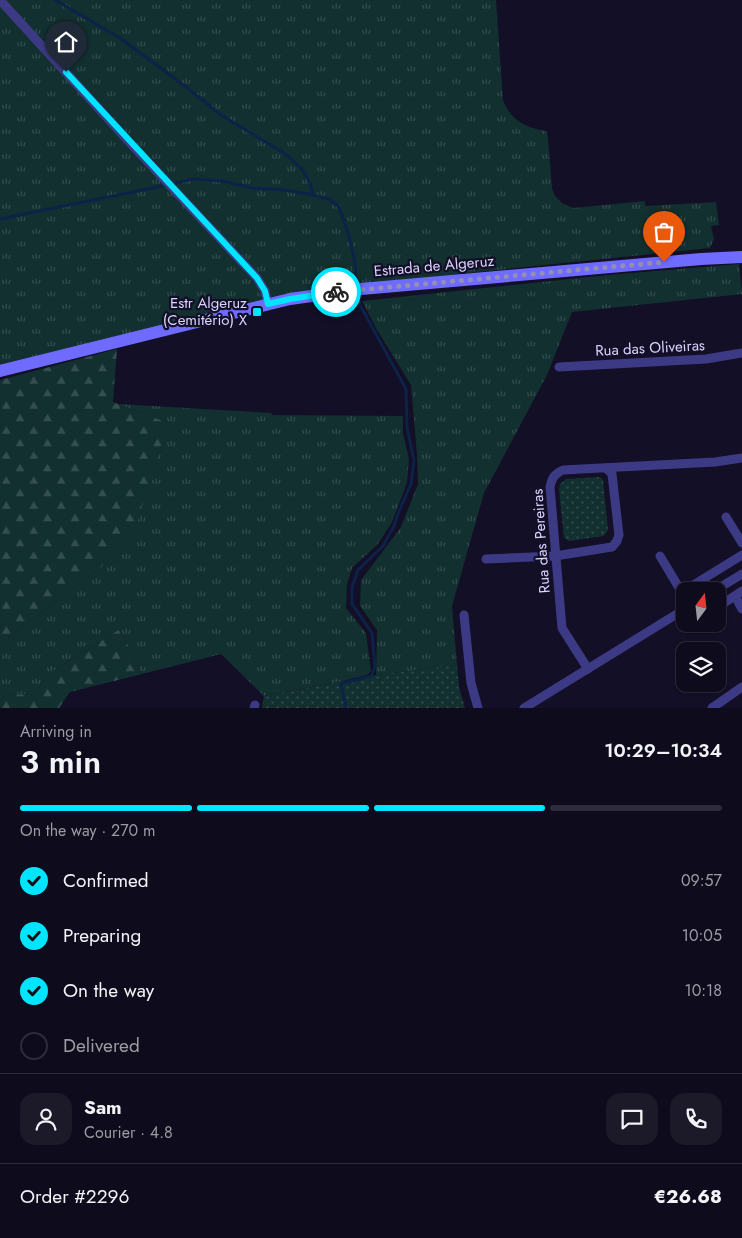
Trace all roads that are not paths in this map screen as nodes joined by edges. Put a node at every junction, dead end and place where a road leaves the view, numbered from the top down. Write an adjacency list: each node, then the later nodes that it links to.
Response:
1 (0, 0): 5 (street)
2 (742, 251): 4 (main road, Estrada de Algeruz)
3 (742, 257): 4 (main road, Estrada de Algeruz)
4 (701, 259): 5 (main road, Estrada de Algeruz)
5 (268, 304): 8 (main road, Estrada de Algeruz)
6 (742, 353): 7 (street, Rua das Oliveiras)
7 (558, 367)
8 (0, 372)
9 (742, 458): 10 (street, Rua das Pereiras)
10 (606, 468): 14 (street, Rua das Pereiras); 14 (street)
11 (726, 517): 12 (street)
12 (742, 544)
13 (742, 555): 18 (street)
14 (555, 556): 16 (street); 26 (street, Rua das Pereiras)
15 (660, 556): 19 (street)
16 (486, 560)
17 (742, 574): 20 (street)
18 (702, 582)
19 (676, 583)
20 (726, 584)
21 (738, 594): 22 (street); 23 (street)
22 (726, 602)
23 (742, 608)
24 (464, 615): 28 (street)
25 (676, 615): 26 (street)
26 (588, 669): 29 (street)
27 (742, 687): 30 (street)
28 (478, 708)
29 (524, 708)
30 (712, 708)

